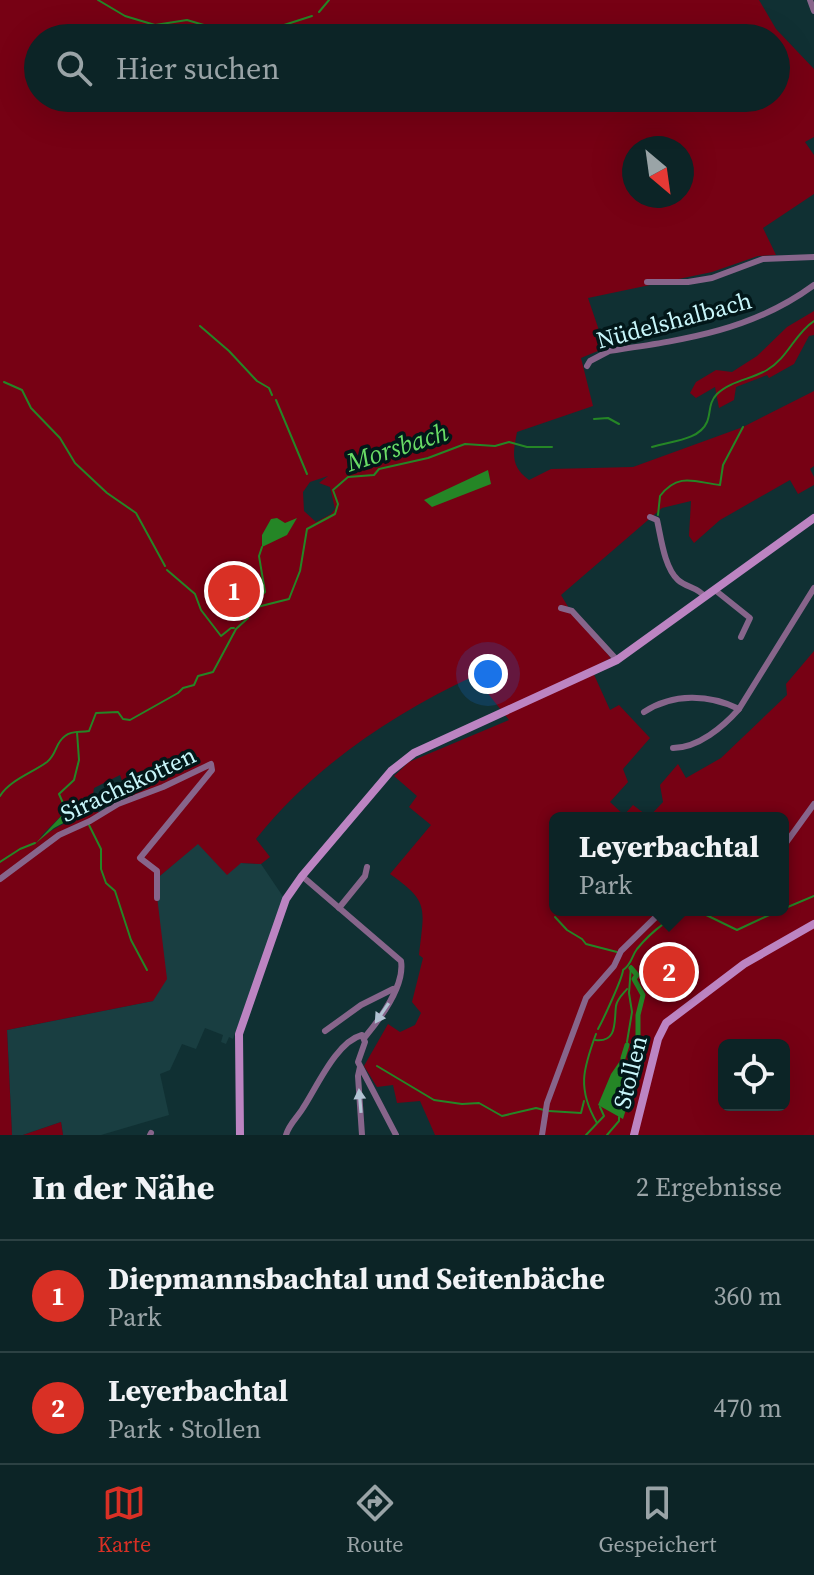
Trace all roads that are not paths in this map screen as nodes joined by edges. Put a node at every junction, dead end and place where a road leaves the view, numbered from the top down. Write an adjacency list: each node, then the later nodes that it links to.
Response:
1 (810, 0): 2 (street)
2 (814, 11)
3 (814, 257): 4 (street, Nüdelshalbach)
4 (647, 282)
5 (814, 285): 6 (street, Nüdelshalbach)
6 (587, 366)
7 (650, 517): 11 (street)
8 (814, 518): 10 (main road)
9 (814, 588): 15 (street)
10 (715, 590): 11 (main road); 13 (street)
11 (705, 597): 14 (main road)
12 (561, 608): 14 (street)
13 (741, 637)
14 (617, 660): 21 (main road)
15 (739, 709): 16 (street); 17 (street)
16 (644, 712)
17 (673, 748)
18 (814, 804): 19 (street)
19 (789, 839)
20 (367, 867): 24 (street)
21 (302, 876): 24 (street); 31 (main road)
22 (0, 879): 23 (street, Sirachskotten)
23 (157, 898)
24 (339, 908): 27 (street)
25 (657, 916): 35 (street)
26 (814, 924): 36 (main road, Stollen)
27 (397, 987): 28 (street); 29 (street, one-way to 29)
28 (325, 1031)
29 (365, 1037): 30 (street); 32 (street)
30 (360, 1066): 33 (street, one-way to 30); 34 (street)
31 (240, 1135)
32 (286, 1135)
33 (362, 1135)
34 (396, 1135)
35 (542, 1135)
36 (634, 1135)

